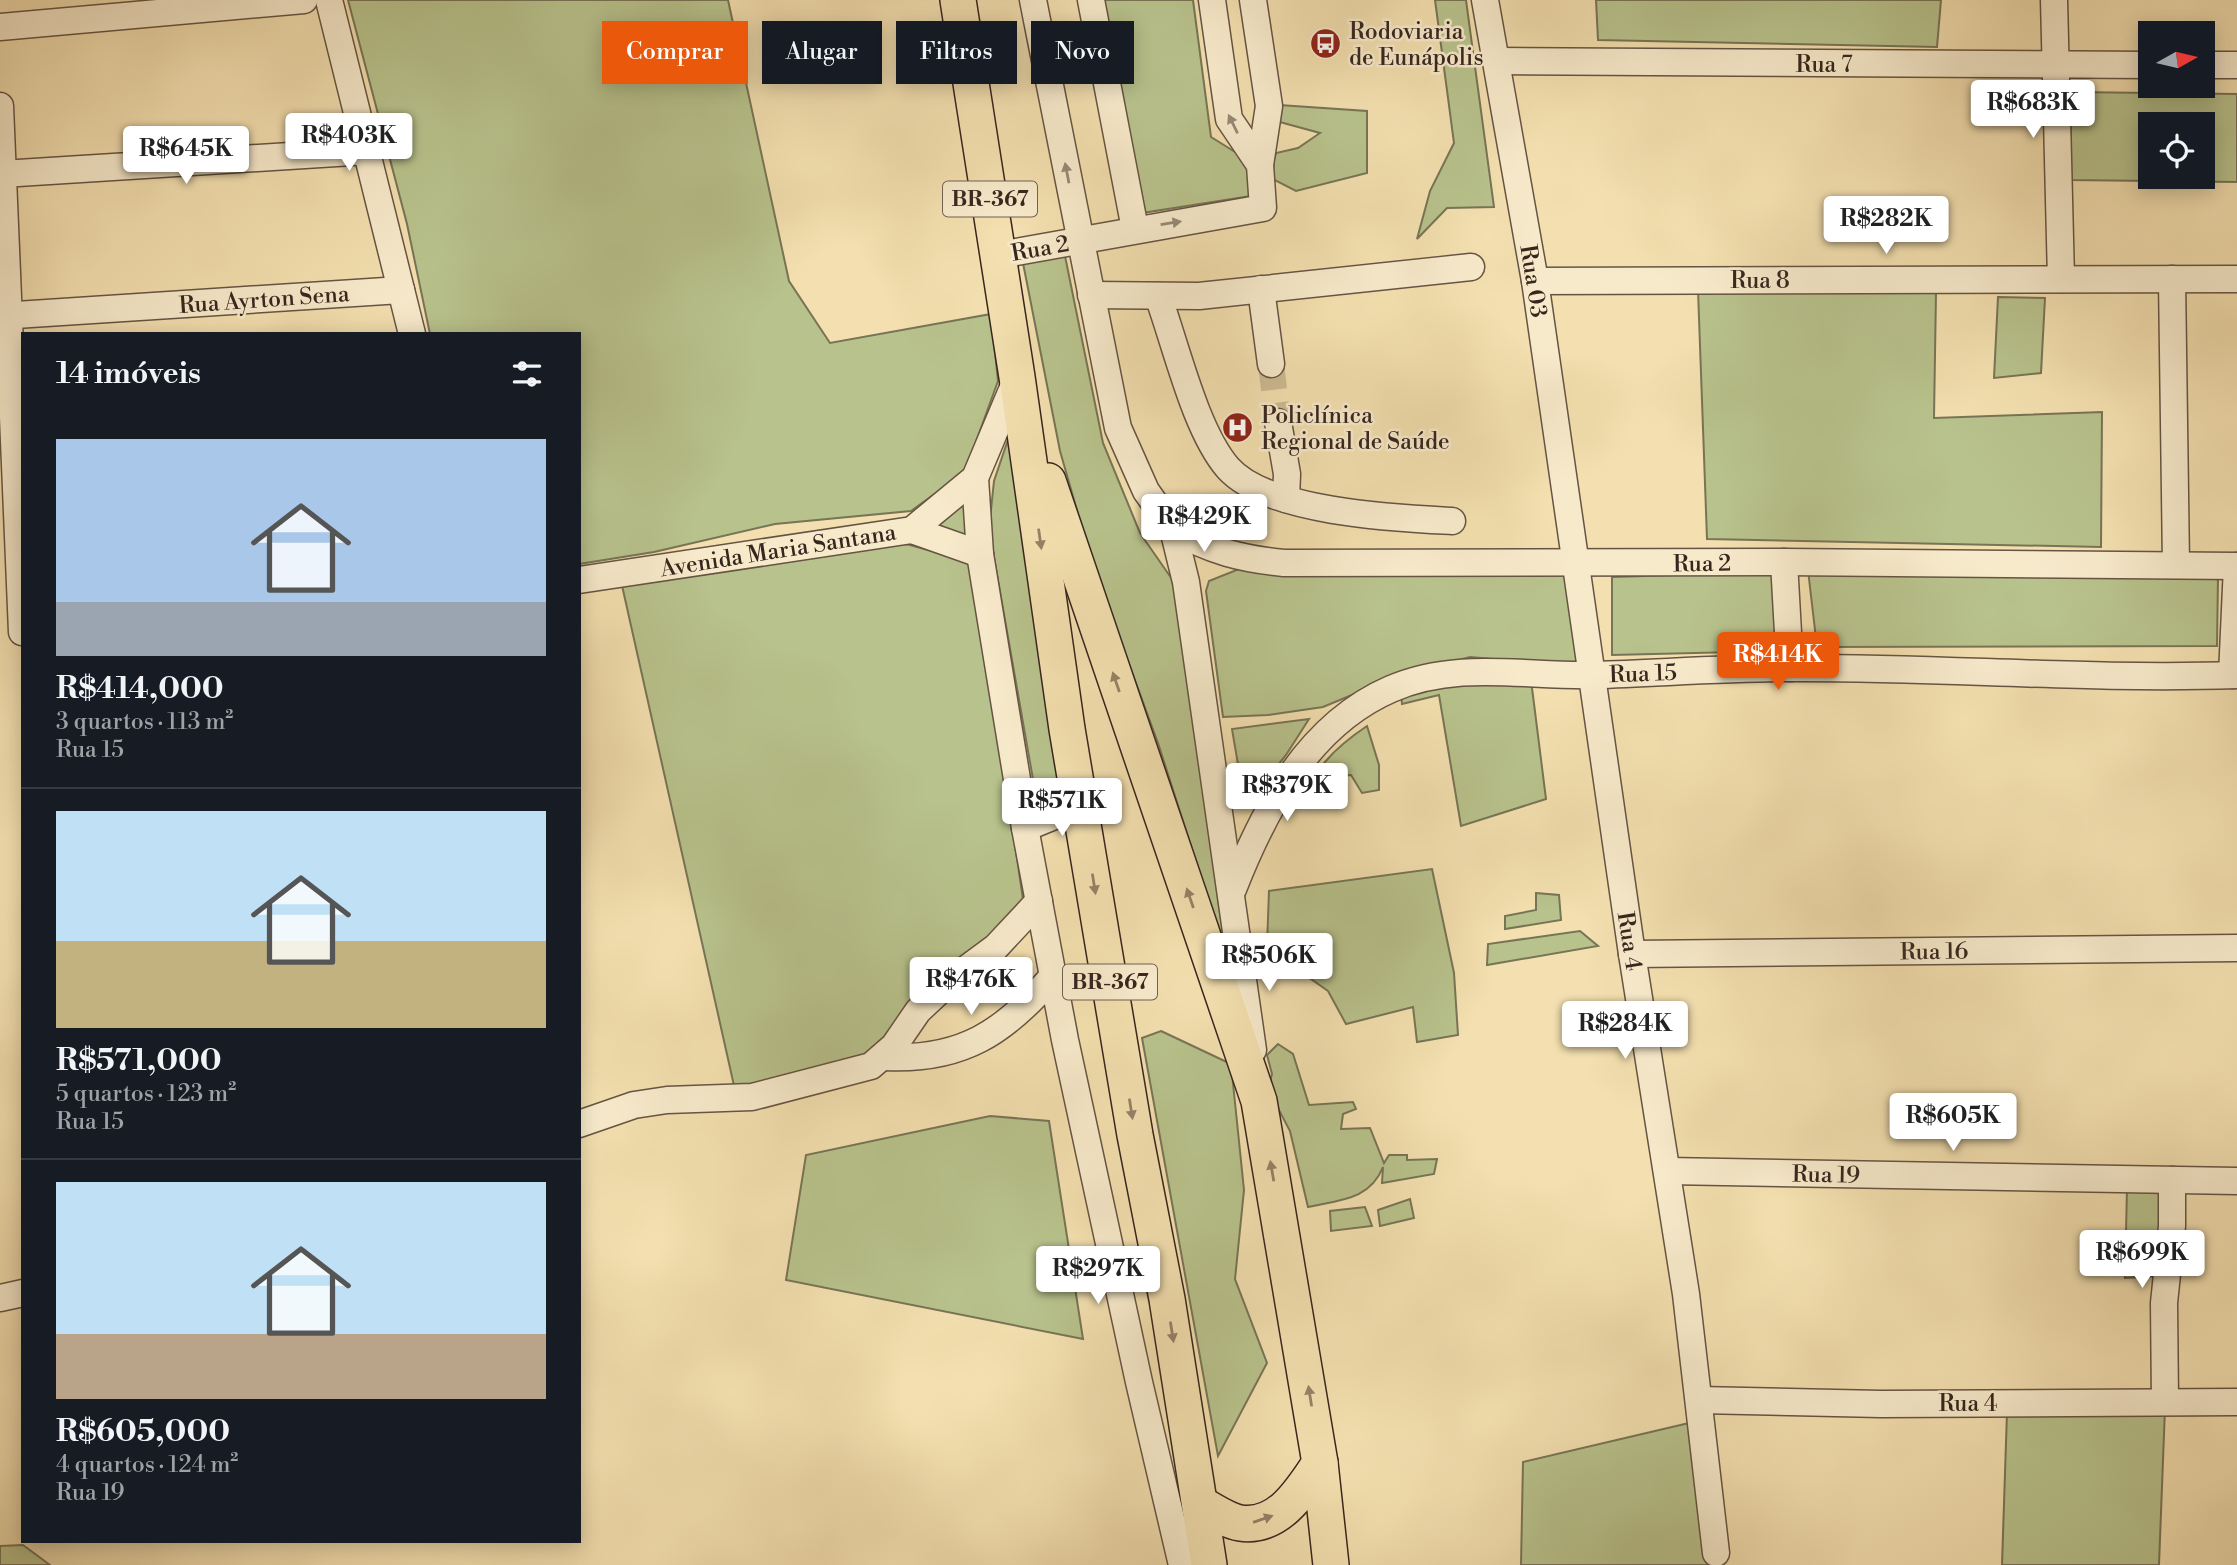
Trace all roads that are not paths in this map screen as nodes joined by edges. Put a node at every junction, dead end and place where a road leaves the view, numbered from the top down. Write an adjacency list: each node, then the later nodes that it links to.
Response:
1 (304, 0): 10 (street)
2 (329, 0): 17 (street)
3 (958, 0): 22 (main road, BR-367)
4 (1033, 0): 21 (street, one-way to 4)
5 (1091, 0): 20 (street)
6 (1212, 0): 18 (street, one-way to 6)
7 (1253, 0): 18 (street)
8 (1485, 0): 11 (street, Rua 03)
9 (2054, 0): 12 (street)
10 (0, 27)
11 (1498, 61): 12 (street, Rua 7); 27 (street, Rua 03)
12 (2054, 65): 13 (street, Rua 7); 24 (street)
13 (2138, 65)
14 (2216, 65): 15 (street)
15 (2237, 65)
16 (0, 106): 19 (street)
17 (368, 151): 19 (street); 29 (street)
18 (1260, 165): 20 (street, Rua 2, one-way to 18)
19 (2, 174): 32 (street)
20 (1135, 229): 21 (street, Rua 2)
21 (1080, 240): 22 (street, Rua 2); 30 (street)
22 (999, 255): 35 (main road, BR-367)
23 (1471, 267): 28 (street)
24 (2061, 279): 25 (street, Rua 8); 27 (street, Rua 8)
25 (2172, 279): 26 (street, Rua 8); 47 (street)
26 (2237, 279)
27 (1535, 281): 46 (street, Rua 03)
28 (1261, 289): 31 (street); 34 (street)
29 (401, 290): 32 (street, Rua Ayrton Sena); 33 (street)
30 (1091, 295): 31 (street); 41 (street)
31 (1158, 296): 39 (street)
32 (4, 316): 37 (street)
33 (412, 332)
34 (1271, 364)
35 (1019, 387): 38 (street, Avenida Maria Santana); 55 (main road, BR-367, one-way to 55); 63 (main road, BR-367, one-way to 35)
36 (1278, 422): 39 (street)
37 (19, 454): 43 (street)
38 (975, 478): 42 (street, Avenida Maria Santana); 44 (street)
39 (1286, 499): 40 (street)
40 (1452, 521)
41 (1173, 529): 46 (street, Rua 2); 57 (street)
42 (912, 530): 44 (street); 49 (street, Avenida Maria Santana)
43 (21, 543)
44 (980, 554): 56 (street)
45 (1784, 562): 46 (street, Rua 2); 47 (street, Rua 2); 52 (street)
46 (1576, 564): 53 (street, Rua 4)
47 (2176, 565): 48 (street, Rua 2)
48 (2237, 566): 54 (street)
49 (581, 580)
50 (21, 632): 51 (street)
51 (0, 634)
52 (1790, 668): 53 (street, Rua 15); 54 (street, Rua 15)
53 (1591, 675): 57 (street, Rua 15); 60 (street, Rua 4)
54 (2234, 675)
55 (1081, 805): 56 (street); 74 (main road, BR-367, one-way to 74)
56 (1025, 828): 58 (street)
57 (1232, 892): 63 (street)
58 (1039, 901): 61 (street); 62 (street)
59 (2237, 948): 60 (street, Rua 16)
60 (1632, 954): 65 (street, Rua 4)
61 (1053, 976): 62 (street); 76 (street)
62 (885, 1057): 64 (street)
63 (1259, 1101): 73 (main road, BR-367, one-way to 63)
64 (581, 1123)
65 (1667, 1171): 66 (street, Rua 19); 70 (street, Rua 4)
66 (2172, 1180): 67 (street, Rua 19); 71 (street)
67 (2237, 1181)
68 (21, 1293): 69 (street)
69 (0, 1297)
70 (1699, 1400): 71 (street, Rua 4); 75 (street, Rua 4)
71 (2165, 1402): 72 (street, Rua 4)
72 (2237, 1402)
73 (1320, 1463): 74 (main road, one-way to 73); 78 (main road, BR-367)
74 (1200, 1504): 77 (main road, BR-367)
75 (1716, 1553)
76 (1182, 1565)
77 (1209, 1565)
78 (1331, 1565)

